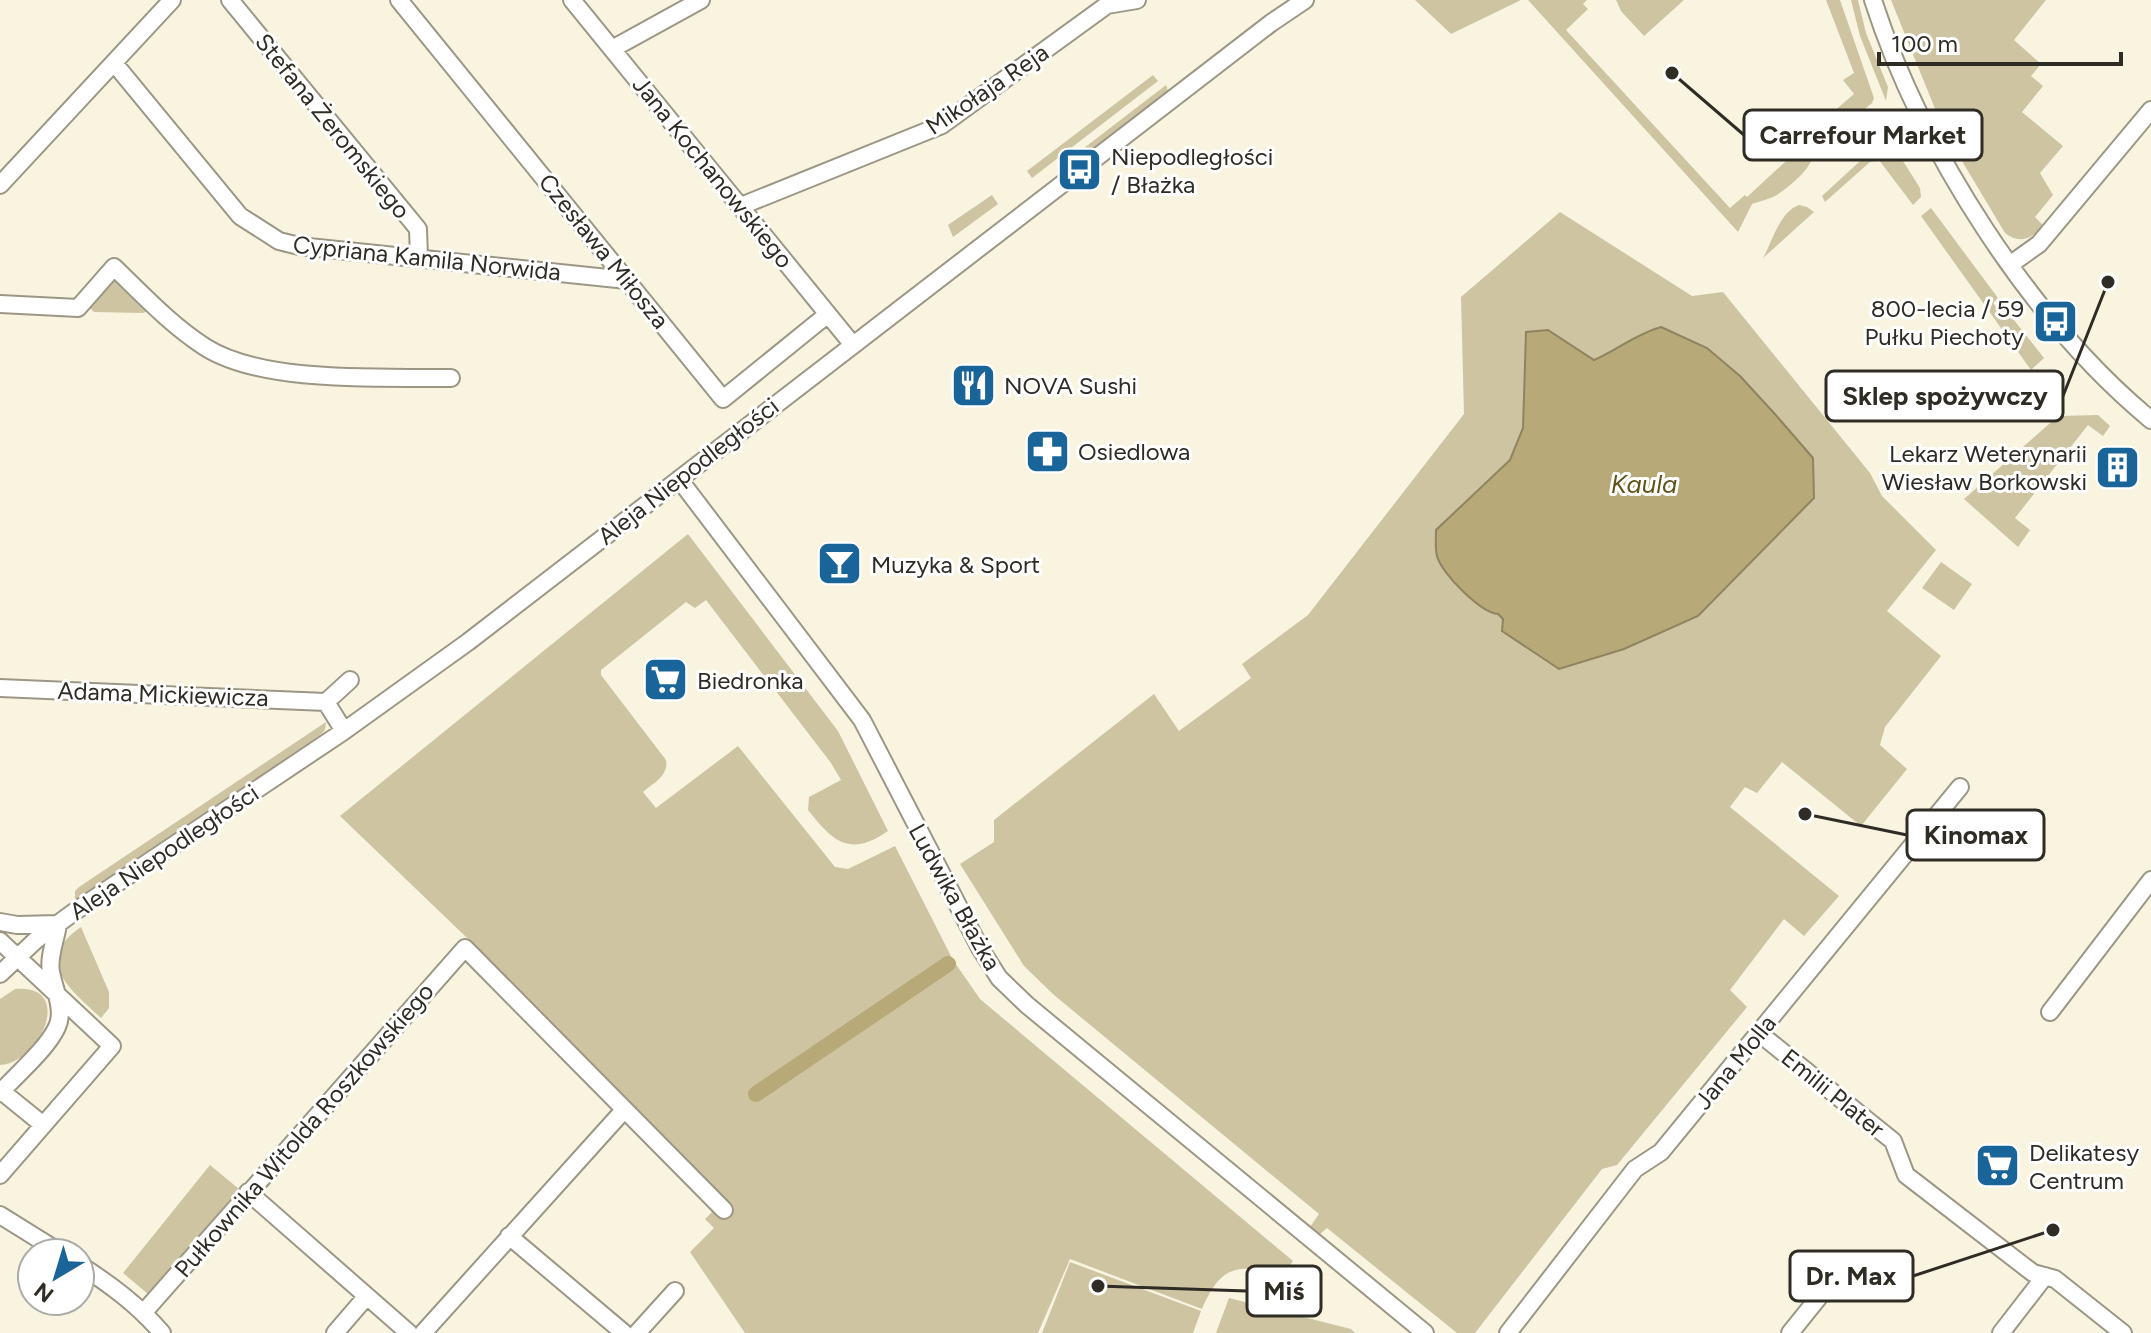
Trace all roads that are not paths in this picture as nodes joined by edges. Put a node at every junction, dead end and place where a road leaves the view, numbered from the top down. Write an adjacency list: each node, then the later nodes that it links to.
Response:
1 (172, 0): 11 (street)
2 (230, 0): 15 (street, Stefana Żeromskiego)
3 (399, 0): 17 (street, Czesława Miłosza)
4 (572, 0): 10 (street, Jana Kochanowskiego)
5 (701, 0): 10 (street)
6 (1137, 0): 9 (street, Mikołaja Reja)
7 (1305, 0): 20 (street, Aleja Niepodległości)
8 (1873, 0): 16 (street)
9 (1105, 2): 14 (street, Mikołaja Reja)
10 (612, 49): 14 (street, Jana Kochanowskiego)
11 (114, 63): 13 (street); 15 (street, Cypriana Kamila Norwida)
12 (2151, 110): 16 (street)
13 (0, 185)
14 (741, 206): 19 (street, Jana Kochanowskiego)
15 (419, 258): 17 (street, Cypriana Kamila Norwida)
16 (2011, 264): 22 (street)
17 (627, 280): 19 (street, Czesława Miłosza)
18 (3, 300): 21 (street)
19 (828, 314): 20 (street, Jana Kochanowskiego)
20 (853, 345): 23 (street, Aleja Niepodległości)
21 (451, 378)
22 (2151, 419)
23 (679, 479): 27 (street, Aleja Niepodległości); 59 (street, Ludwika Błażka)
24 (350, 680): 26 (street)
25 (0, 688): 26 (street, Adama Mickiewicza)
26 (326, 702): 27 (street)
27 (344, 731): 31 (street, Aleja Niepodległości)
28 (1960, 787): 37 (street, Jana Molla)
29 (2151, 880): 36 (street)
30 (0, 922): 31 (street)
31 (58, 924): 33 (street, Aleja Niepodległości); 35 (street, Aleja Niepodległości)
32 (0, 941): 33 (street)
33 (17, 957): 34 (street, Aleja Niepodległości); 35 (street)
34 (0, 974)
35 (57, 997): 38 (street, Aleja Niepodległości); 40 (street)
36 (2050, 1012)
37 (1759, 1033): 48 (street, Emilii Plater); 60 (street, Jana Molla)
38 (1, 1091): 40 (street)
39 (624, 1110): 42 (street, Pułkownika Witolda Roszkowskiego); 43 (street); 45 (street)
40 (42, 1124): 41 (street)
41 (0, 1175)
42 (248, 1192): 50 (street); 52 (street, Pułkownika Witolda Roszkowskiego)
43 (724, 1210)
44 (0, 1215): 46 (street)
45 (509, 1236): 56 (street); 57 (street)
46 (35, 1237)
47 (96, 1276): 52 (street)
48 (2045, 1276): 62 (street); 63 (street, Emilii Plater)
49 (675, 1291): 58 (street)
50 (366, 1297): 54 (street); 55 (street)
51 (1819, 1297): 61 (street)
52 (144, 1312): 53 (street)
53 (162, 1333)
54 (335, 1333)
55 (409, 1333)
56 (423, 1333)
57 (624, 1333)
58 (637, 1333)
59 (1425, 1333)
60 (1508, 1333)
61 (1790, 1333)
62 (2001, 1333)
63 (2123, 1333)

